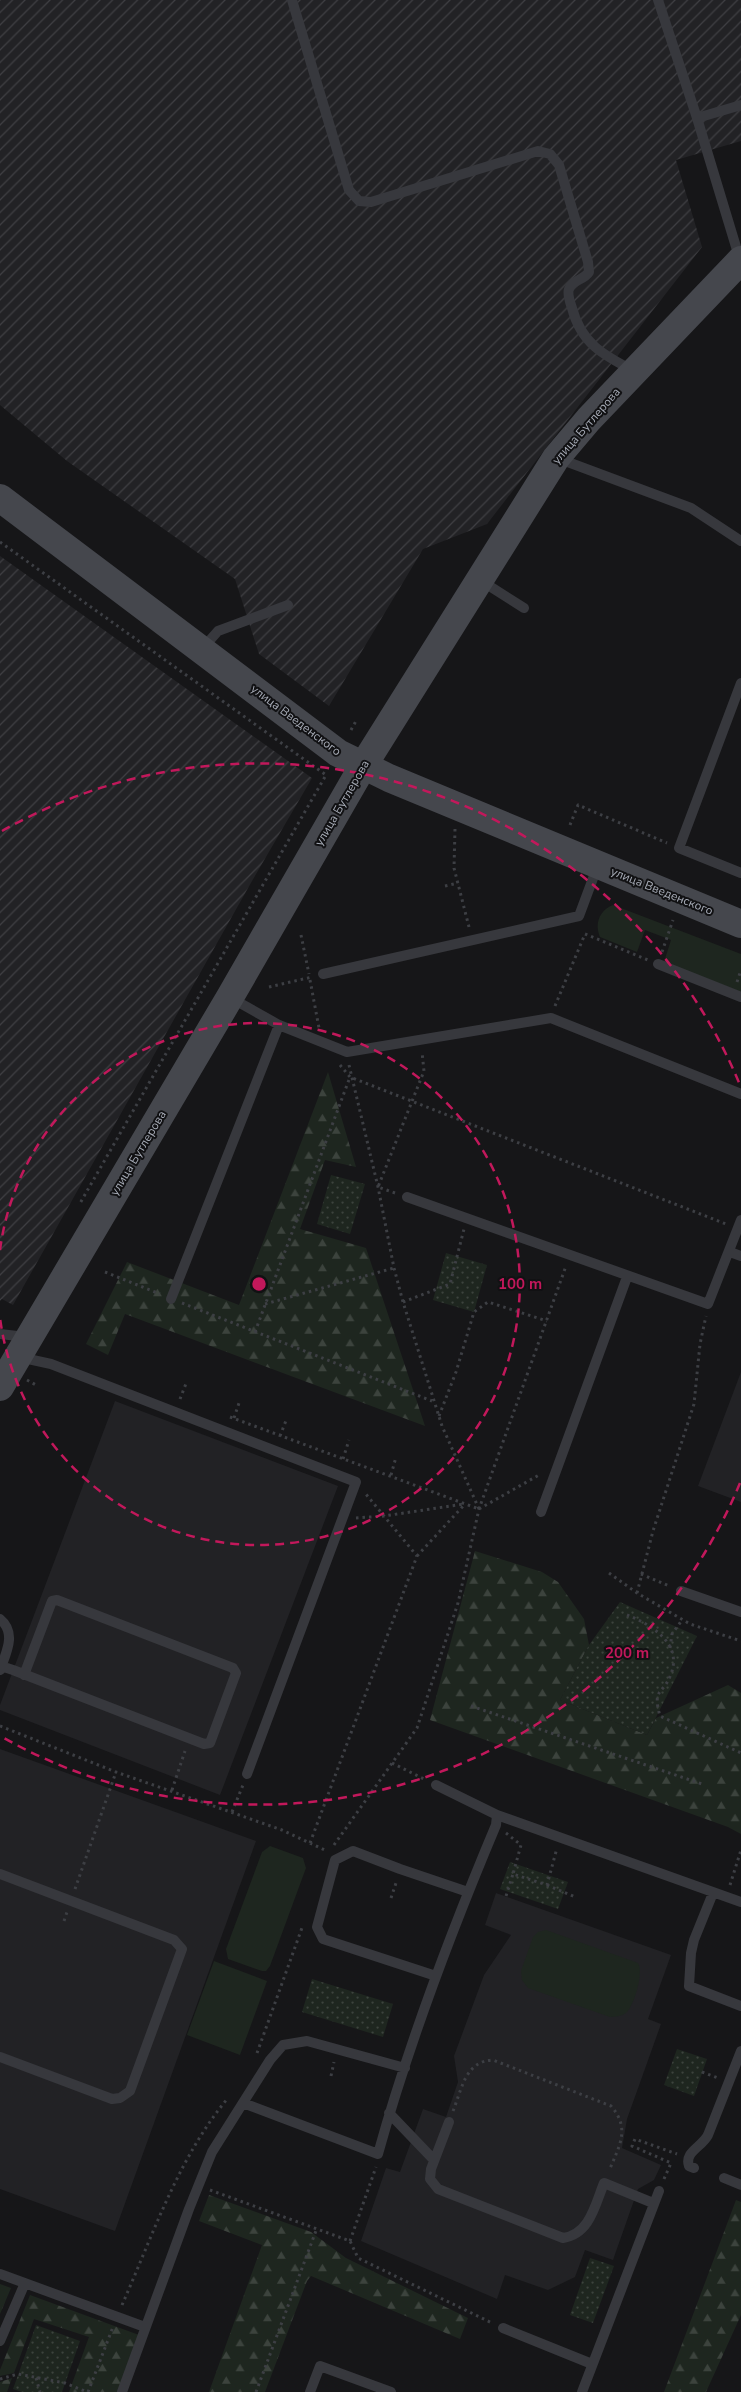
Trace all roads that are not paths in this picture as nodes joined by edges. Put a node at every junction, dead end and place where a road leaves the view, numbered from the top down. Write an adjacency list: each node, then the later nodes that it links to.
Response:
1 (292, 0): 6 (lane)
2 (658, 0): 4 (lane)
3 (741, 105): 4 (lane)
4 (697, 118): 5 (lane)
5 (741, 260): 6 (street, улица Бутлерова)
6 (635, 371): 7 (street, улица Бутлерова)
7 (556, 458): 9 (lane); 10 (street, улица Бутлерова)
8 (0, 498): 13 (street, улица Введенского)
9 (741, 541)
10 (480, 580): 12 (lane); 15 (street, улица Бутлерова)
11 (288, 605): 13 (lane)
12 (524, 608)
13 (202, 649): 15 (street, улица Введенского)
14 (741, 683): 17 (lane)
15 (363, 766): 16 (street, улица Введенского); 21 (street, улица Бутлерова)
16 (598, 865): 18 (street, улица Введенского); 20 (lane)
17 (741, 872)
18 (741, 924)
19 (658, 964): 22 (lane)
20 (323, 974)
21 (230, 997): 23 (lane); 32 (street, улица Бутлерова)
22 (741, 998)
23 (279, 1025): 24 (lane); 30 (lane)
24 (741, 1094)
25 (407, 1197): 29 (lane)
26 (739, 1224): 27 (lane)
27 (730, 1252): 28 (lane); 29 (lane)
28 (741, 1256)
29 (627, 1277): 34 (lane)
30 (171, 1299)
31 (0, 1334): 32 (lane)
32 (24, 1347): 33 (street, улица Бутлерова); 40 (lane)
33 (0, 1388)
34 (541, 1512)
35 (681, 1591): 36 (lane)
36 (741, 1612)
37 (0, 1619): 38 (lane)
38 (1, 1668): 39 (lane)
39 (24, 1675): 39 (lane)
40 (247, 1774)
41 (436, 1785): 42 (lane)
42 (497, 1815): 44 (lane); 45 (lane)
43 (0, 1874): 50 (lane)
44 (468, 1892): 47 (lane); 47 (lane)
45 (713, 1894): 46 (lane); 48 (lane)
46 (741, 1902)
47 (436, 1976): 51 (lane)
48 (741, 2006)
49 (741, 2051): 56 (lane)
50 (0, 2057)
51 (405, 2068): 52 (lane); 53 (lane)
52 (243, 2103): 53 (lane); 63 (lane)
53 (389, 2113): 55 (lane)
54 (449, 2122): 55 (lane)
55 (434, 2160): 60 (lane)
56 (694, 2168)
57 (724, 2178): 58 (lane)
58 (741, 2185)
59 (659, 2191): 60 (lane)
60 (653, 2203): 66 (lane)
61 (0, 2274): 62 (lane)
62 (25, 2283): 63 (lane); 65 (lane)
63 (145, 2327): 67 (lane)
64 (503, 2328): 66 (lane)
65 (0, 2342)
66 (592, 2364): 70 (lane)
67 (122, 2392)
68 (310, 2392): 69 (lane)
69 (391, 2392)
70 (582, 2392)

